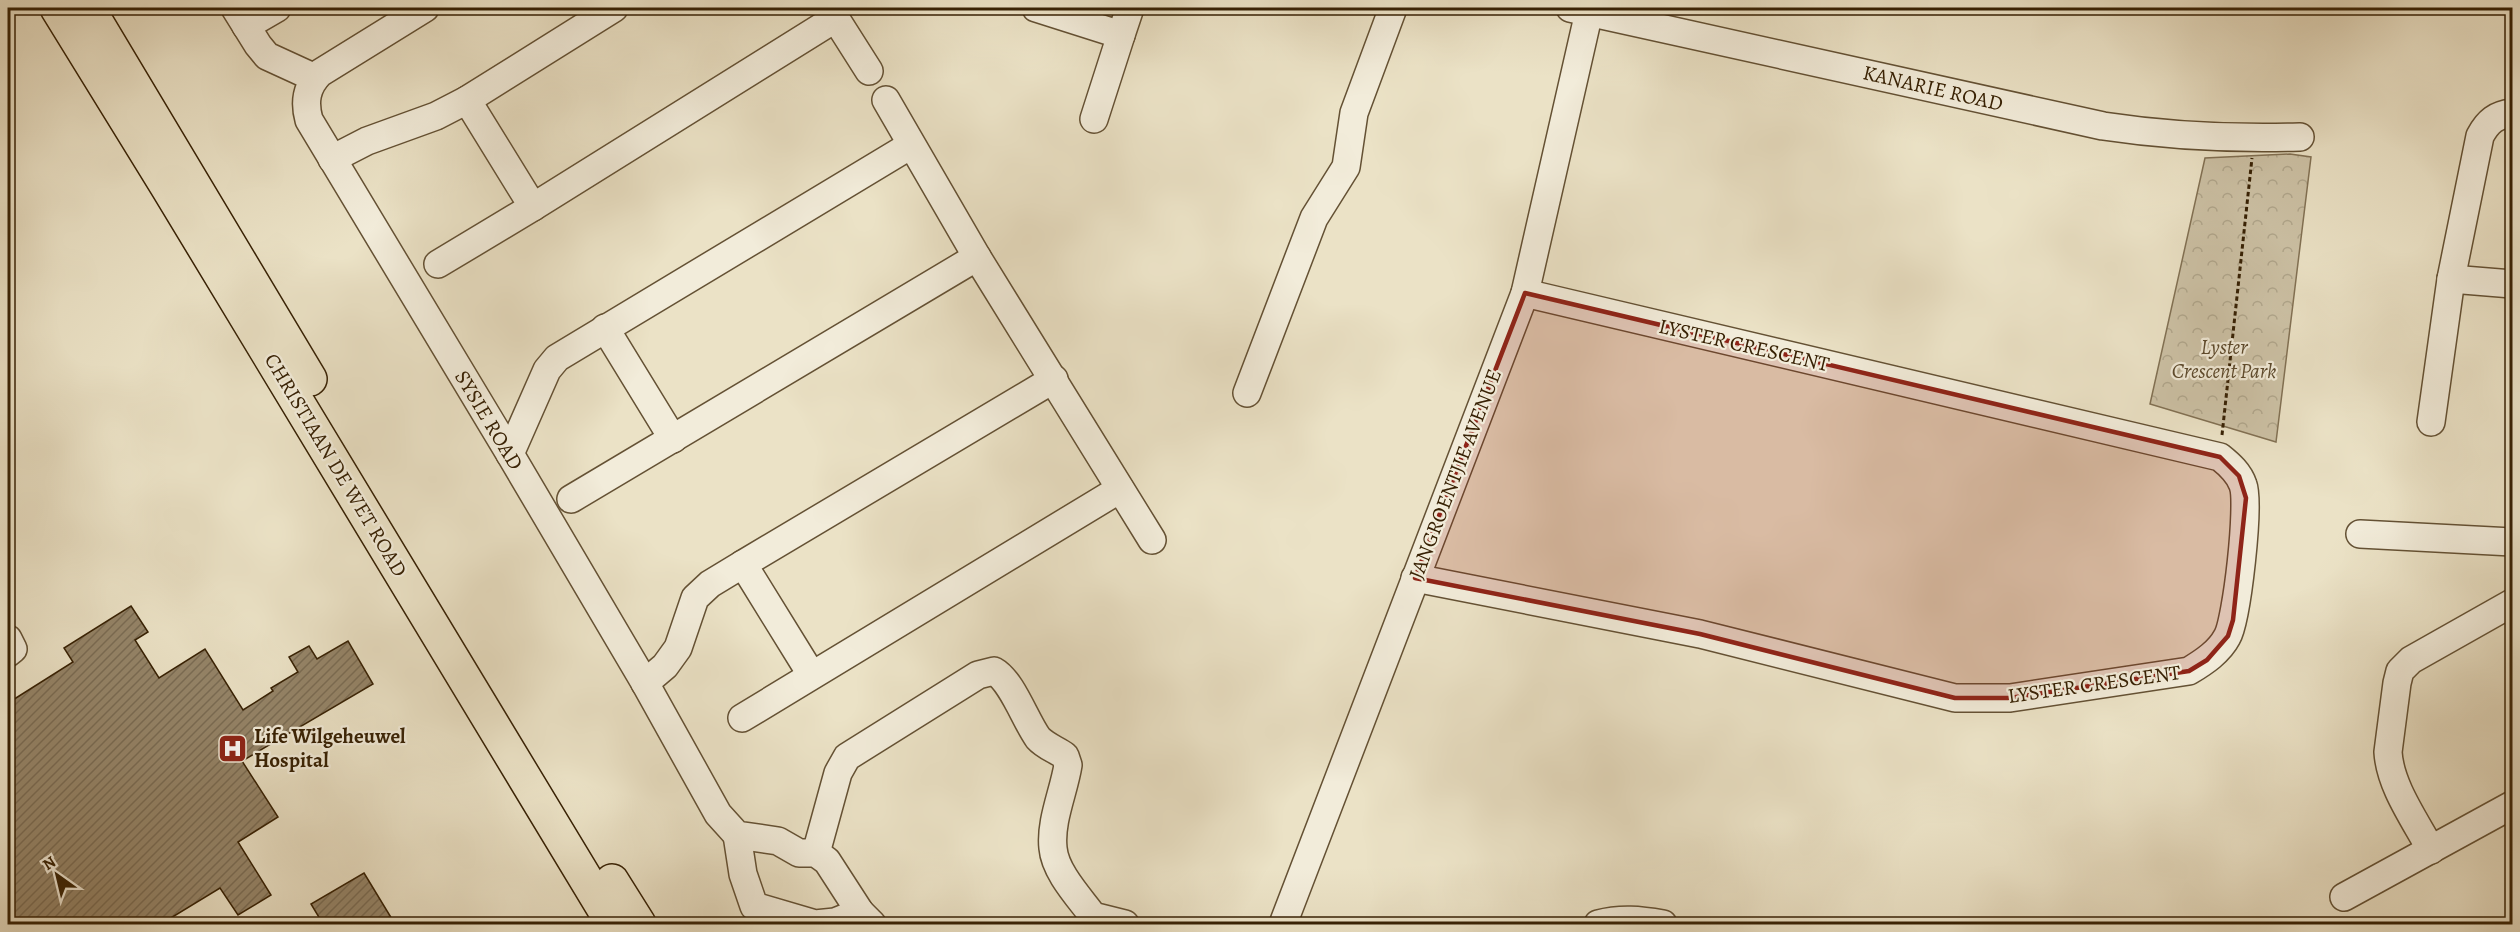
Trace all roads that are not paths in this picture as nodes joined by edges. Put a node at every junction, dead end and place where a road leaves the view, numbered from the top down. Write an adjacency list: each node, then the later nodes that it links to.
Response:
1 (57, 8): 54 (main road, CHRISTIAAN DE WET ROAD)
2 (88, 8): 55 (main road, CHRISTIAAN DE WET ROAD)
3 (277, 8): 11 (street)
4 (425, 8): 14 (street)
5 (614, 8): 15 (street)
6 (1036, 8): 12 (street)
7 (1130, 8): 12 (street)
8 (1392, 8): 30 (street)
9 (1579, 10): 19 (street, KANARIE ROAD); 27 (street, JANGROENTJIE AVENUE)
10 (832, 13): 13 (street); 22 (street)
11 (240, 17): 14 (street)
12 (1121, 35): 18 (street)
13 (868, 71)
14 (315, 78): 21 (street, SYSIE ROAD)
15 (467, 100): 21 (street); 22 (street)
16 (886, 100): 20 (street)
17 (2512, 112): 25 (street)
18 (1094, 119)
19 (2300, 136)
20 (911, 145): 23 (street); 28 (street)
21 (332, 159): 33 (street, SYSIE ROAD)
22 (533, 207): 24 (street)
23 (977, 257): 29 (street); 32 (street)
24 (438, 264)
25 (2451, 279): 26 (street); 31 (street)
26 (2512, 284)
27 (1525, 293): 40 (street, JANGROENTJIE AVENUE); 40 (street, LYSTER CRESCENT)
28 (605, 328): 32 (street); 33 (street)
29 (1054, 379): 34 (street); 39 (street)
30 (1247, 393)
31 (2431, 422)
32 (673, 439): 35 (street)
33 (510, 454): 45 (street, SYSIE ROAD)
34 (1120, 489): 37 (street); 44 (street)
35 (572, 499)
36 (2360, 534): 38 (street)
37 (1152, 540)
38 (2512, 542)
39 (742, 564): 44 (street); 45 (street)
40 (1415, 578): 56 (street, JANGROENTJIE AVENUE)
41 (2512, 603): 49 (street)
42 (8, 639): 43 (street)
43 (8, 653)
44 (812, 674): 46 (street)
45 (645, 683): 48 (street, SYSIE ROAD)
46 (741, 718)
47 (2512, 805): 49 (street)
48 (737, 835): 50 (street); 52 (street)
49 (2431, 850): 51 (street)
50 (816, 853): 52 (street); 53 (street)
51 (2344, 897)
52 (866, 918)
53 (1104, 922)
54 (613, 924)
55 (639, 924)
56 (1283, 924)
57 (1598, 924): 58 (street)
58 (1663, 924)

